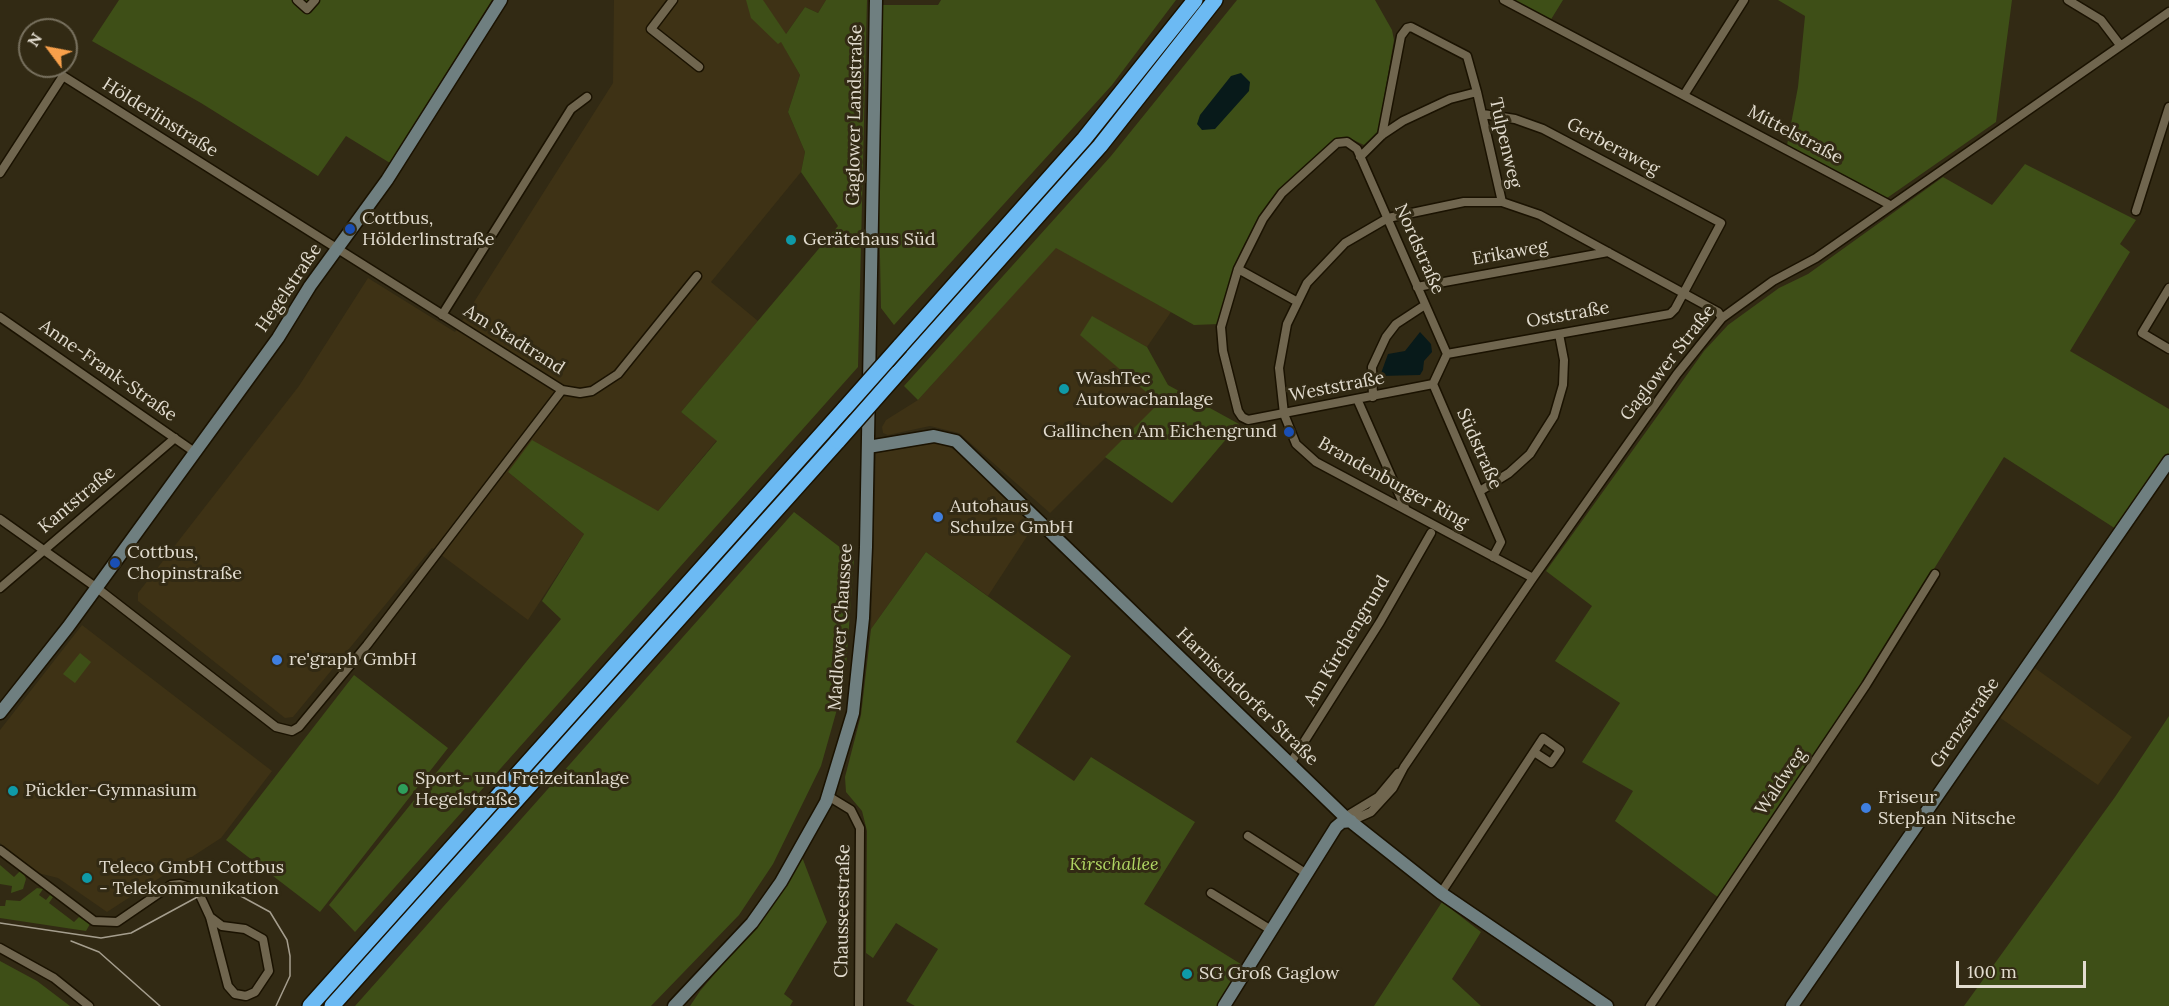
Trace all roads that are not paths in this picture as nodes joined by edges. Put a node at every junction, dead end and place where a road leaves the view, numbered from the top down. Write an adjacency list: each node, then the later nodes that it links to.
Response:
1 (297, 0): 2 (street)
2 (315, 0)
3 (501, 0): 27 (street, Hegelstraße)
4 (673, 0): 13 (street)
5 (876, 0): 48 (street, Gaglower Landstraße)
6 (1195, 0): 75 (highway, bridge)
7 (1215, 0): 76 (highway, bridge)
8 (1504, 0): 15 (street, Mittelstraße)
9 (1744, 0): 15 (street)
10 (2068, 0): 12 (street)
11 (2169, 12): 12 (street, Gaglower Straße)
12 (2120, 45): 23 (street, Gaglower Straße)
13 (699, 67)
14 (1477, 92): 18 (street, Tulpenweg); 19 (street, Tulpenweg); 19 (street, Tulpenweg)
15 (1684, 95): 23 (street, Mittelstraße)
16 (587, 97): 36 (street, Am Stadtrand)
17 (2169, 107): 24 (street)
18 (1483, 114): 22 (street, Tulpenweg); 26 (street, Gerberaweg)
19 (1382, 135): 20 (street, Tulpenweg)
20 (1360, 157): 25 (street, Nordstraße); 29 (street)
21 (0, 172): 27 (street, Hölderlinstraße)
22 (1502, 202): 25 (street, Brandenburger Ring); 28 (street, Brandenburger Ring)
23 (1890, 205): 38 (street, Gaglower Straße)
24 (2136, 211)
25 (1388, 218): 31 (street, Nordstraße); 34 (street, Brandenburger Ring)
26 (1721, 223): 33 (street, Oststraße)
27 (337, 249): 36 (street, Am Stadtrand); 49 (street, Hegelstraße)
28 (1608, 252): 31 (street, Erikaweg); 33 (street, Brandenburger Ring)
29 (1238, 269): 34 (street); 46 (street, Weststraße)
30 (697, 276): 43 (street, Am Stadtrand)
31 (1417, 287): 35 (street, Nordstraße)
32 (2169, 288): 40 (street)
33 (1683, 293): 38 (street, Brandenburger Ring); 39 (street, Oststraße)
34 (1296, 301): 46 (street, Brandenburger Ring)
35 (1425, 305): 41 (street, Nordstraße); 44 (street)
36 (442, 315): 43 (street, Am Stadtrand)
37 (0, 317): 47 (street, Anne-Frank-Straße)
38 (1722, 318): 58 (street, Gaglower Straße)
39 (1559, 334): 41 (street, Oststraße); 51 (street)
40 (2169, 349)
41 (1447, 354): 42 (street)
42 (1432, 384): 44 (street, Weststraße); 51 (street, Südstraße)
43 (562, 390): 60 (street)
44 (1373, 398): 45 (street, Weststraße)
45 (1358, 401): 46 (street, Weststraße); 52 (street)
46 (1284, 414): 52 (street, Brandenburger Ring)
47 (175, 438): 49 (street, Anne-Frank-Straße); 55 (street, Kantstraße)
48 (868, 447): 63 (street, Harnischdorfer Straße); 64 (street, Madlower Chaussee)
49 (196, 453): 60 (street, Hegelstraße)
50 (2169, 461): 82 (street, Grenzstraße)
51 (1480, 491): 56 (street, Südstraße)
52 (1406, 510): 56 (street, Brandenburger Ring)
53 (0, 519): 55 (street)
54 (1431, 533): 63 (street, Am Kirchengrund)
55 (44, 550): 59 (street, Kantstraße); 60 (street)
56 (1494, 556): 58 (street, Brandenburger Ring)
57 (1935, 574): 81 (street, Waldweg)
58 (1533, 578): 65 (street, Gaglower Straße)
59 (0, 588)
60 (97, 588): 61 (street, Hegelstraße)
61 (0, 712)
62 (1534, 752): 70 (street)
63 (1290, 764): 65 (street, Harnischdorfer Straße)
64 (828, 796): 77 (street, Madlower Chaussee); 78 (street, Chausseestraße)
65 (1345, 821): 68 (street); 70 (street, Harnischdorfer Straße)
66 (1248, 836): 68 (street)
67 (0, 850): 71 (street)
68 (1306, 874): 72 (street)
69 (1211, 893): 72 (street)
70 (1441, 893): 80 (street, Harnischdorfer Straße)
71 (210, 917): 71 (street)
72 (1271, 930): 79 (street)
73 (0, 948): 74 (street)
74 (89, 1006)
75 (310, 1006)
76 (332, 1006)
77 (674, 1006)
78 (859, 1006)
79 (1224, 1006)
80 (1607, 1006)
81 (1650, 1006)
82 (1792, 1006)

